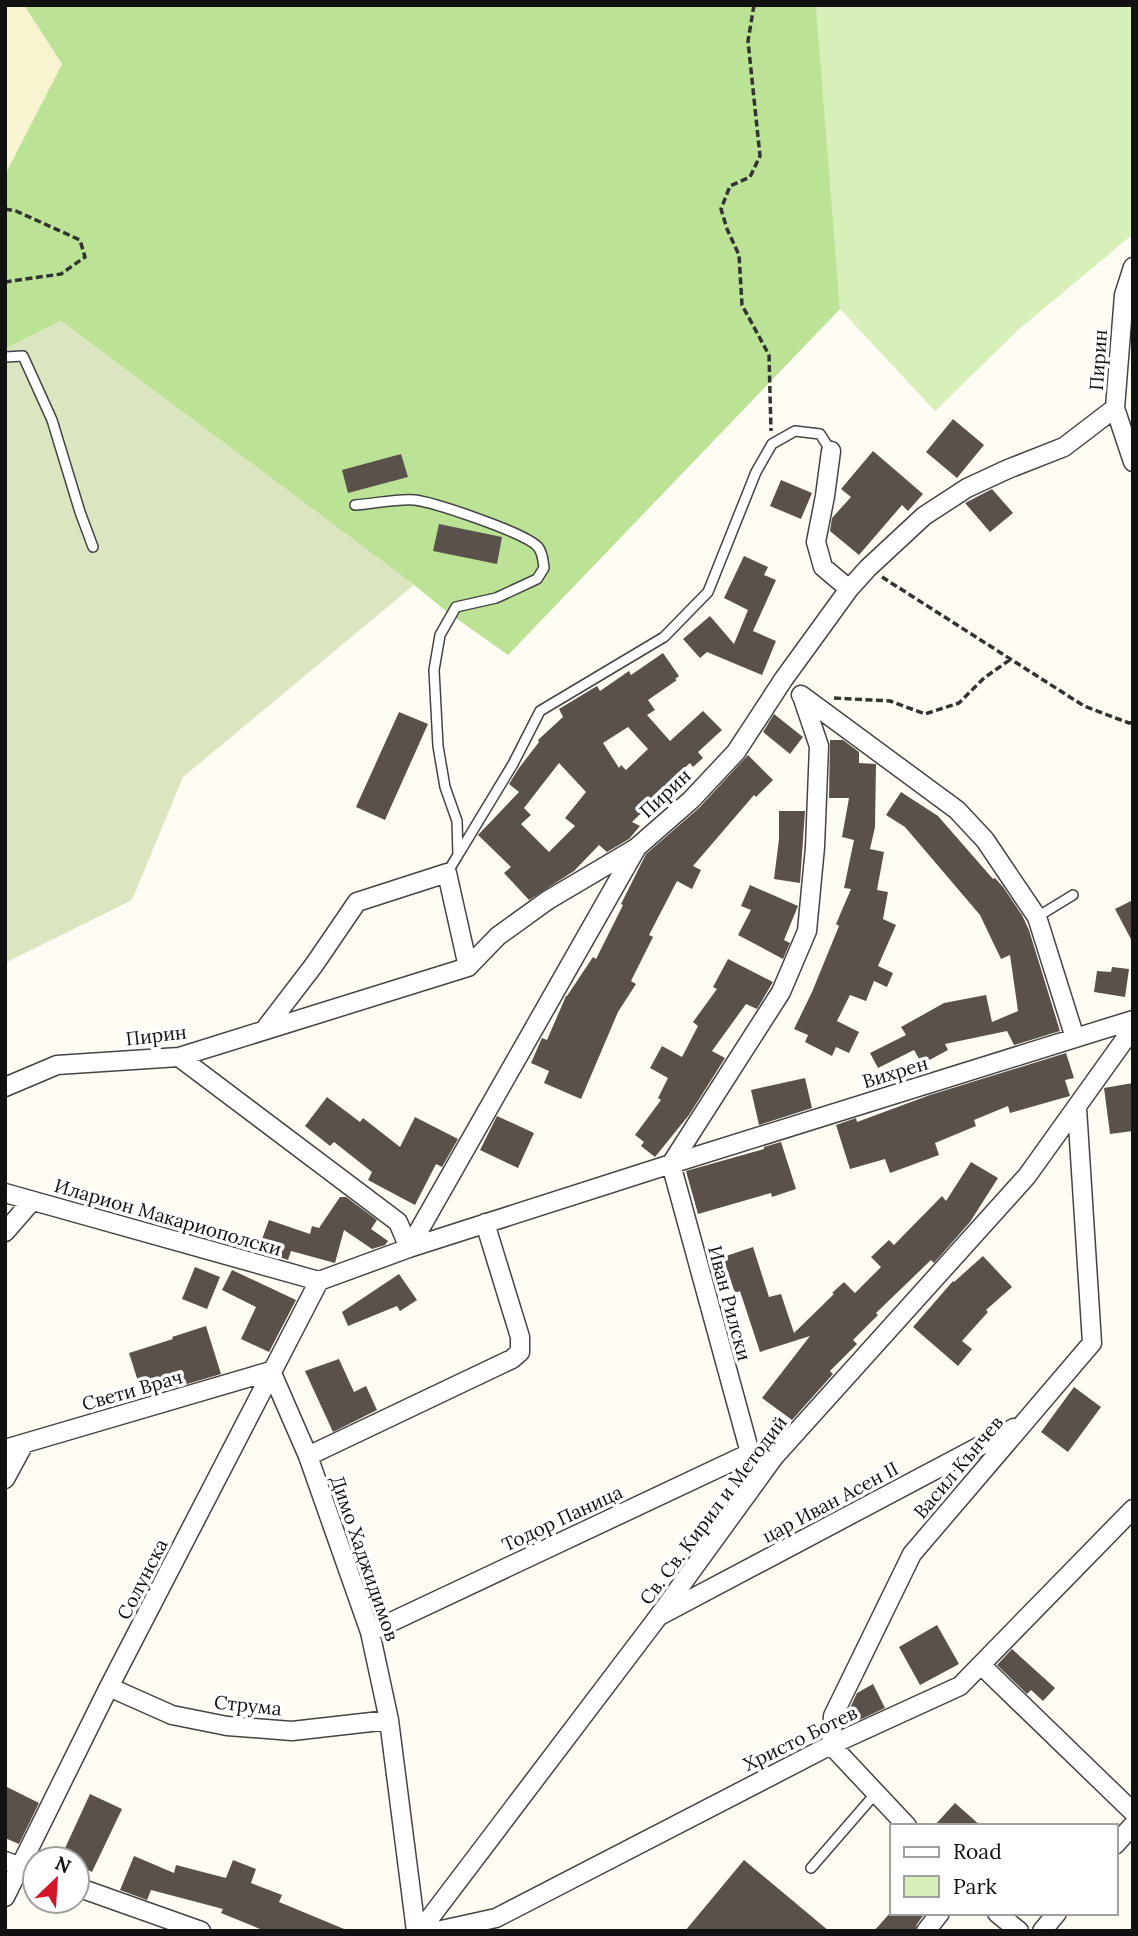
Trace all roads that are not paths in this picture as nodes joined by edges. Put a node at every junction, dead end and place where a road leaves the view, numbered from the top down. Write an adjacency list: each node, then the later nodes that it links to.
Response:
1 (1133, 267): 3 (street, Пирин)
2 (5, 357): 7 (lane)
3 (1115, 408): 5 (street); 8 (street, Пирин)
4 (831, 451): 8 (street); 12 (lane)
5 (1133, 462)
6 (355, 505): 12 (lane)
7 (93, 547)
8 (849, 589): 9 (street, Пирин)
9 (783, 680): 10 (street); 11 (street, Пирин)
10 (802, 696): 15 (street); 24 (street)
11 (636, 848): 16 (street, Пирин); 29 (street)
12 (458, 855): 13 (lane)
13 (447, 873): 16 (street); 19 (street)
14 (1073, 895): 15 (lane)
15 (1037, 917): 20 (street)
16 (468, 967): 19 (street, Пирин)
17 (1133, 1020): 20 (street, Вихрен)
18 (1133, 1028): 23 (street, Св. Св. Кирил и Методий)
19 (265, 1029): 21 (street, Пирин)
20 (1075, 1038): 24 (street, Вихрен)
21 (178, 1057): 22 (street, Пирин); 29 (street)
22 (5, 1087)
23 (1077, 1108): 32 (street, Васил Кънчев); 37 (street, Св. Св. Кирил и Методий)
24 (671, 1164): 27 (street, Вихрен); 35 (street, Иван Рилски)
25 (5, 1193): 26 (street, Иларион Макариополски)
26 (32, 1201): 28 (street); 30 (street, Иларион Макариополски)
27 (485, 1223): 29 (street, Вихрен); 36 (street)
28 (5, 1232)
29 (409, 1248): 30 (street, Вихрен)
30 (319, 1281): 31 (street, Солунска)
31 (271, 1371): 33 (street, Свети Врач); 36 (street, Димо Хаджидимов); 43 (street, Солунска)
32 (1022, 1424): 40 (street, цар Иван Асен II); 45 (street, Васил Кънчев)
33 (24, 1444): 34 (street, Свети Врач); 38 (street)
34 (5, 1449)
35 (750, 1453): 37 (street); 41 (street, Тодор Паница)
36 (308, 1456): 41 (street, Димо Хаджидимов)
37 (774, 1457): 40 (street, Св. Св. Кирил и Методий)
38 (5, 1479)
39 (1133, 1509): 42 (street, Христо Ботев)
40 (658, 1617): 59 (street, Св. Св. Кирил и Методий)
41 (370, 1632): 44 (street, Димо Хаджидимов)
42 (981, 1665): 45 (street, Христо Ботев); 47 (street)
43 (109, 1687): 44 (street, Струма); 51 (street, Солунска)
44 (389, 1720): 59 (street, Димо Хаджидимов)
45 (831, 1745): 46 (street); 60 (street, Христо Ботев)
46 (876, 1793): 48 (street); 52 (lane)
47 (1133, 1812)
48 (904, 1824)
49 (1133, 1825): 50 (street)
50 (1117, 1843)
51 (20, 1867): 54 (street, Солунска)
52 (810, 1868)
53 (91, 1892): 58 (street)
54 (5, 1898)
55 (938, 1915): 61 (street)
56 (999, 1915): 62 (street)
57 (1055, 1915): 63 (street)
58 (201, 1931)
59 (418, 1931)
60 (437, 1931)
61 (926, 1931)
62 (1019, 1931)
63 (1042, 1931)

